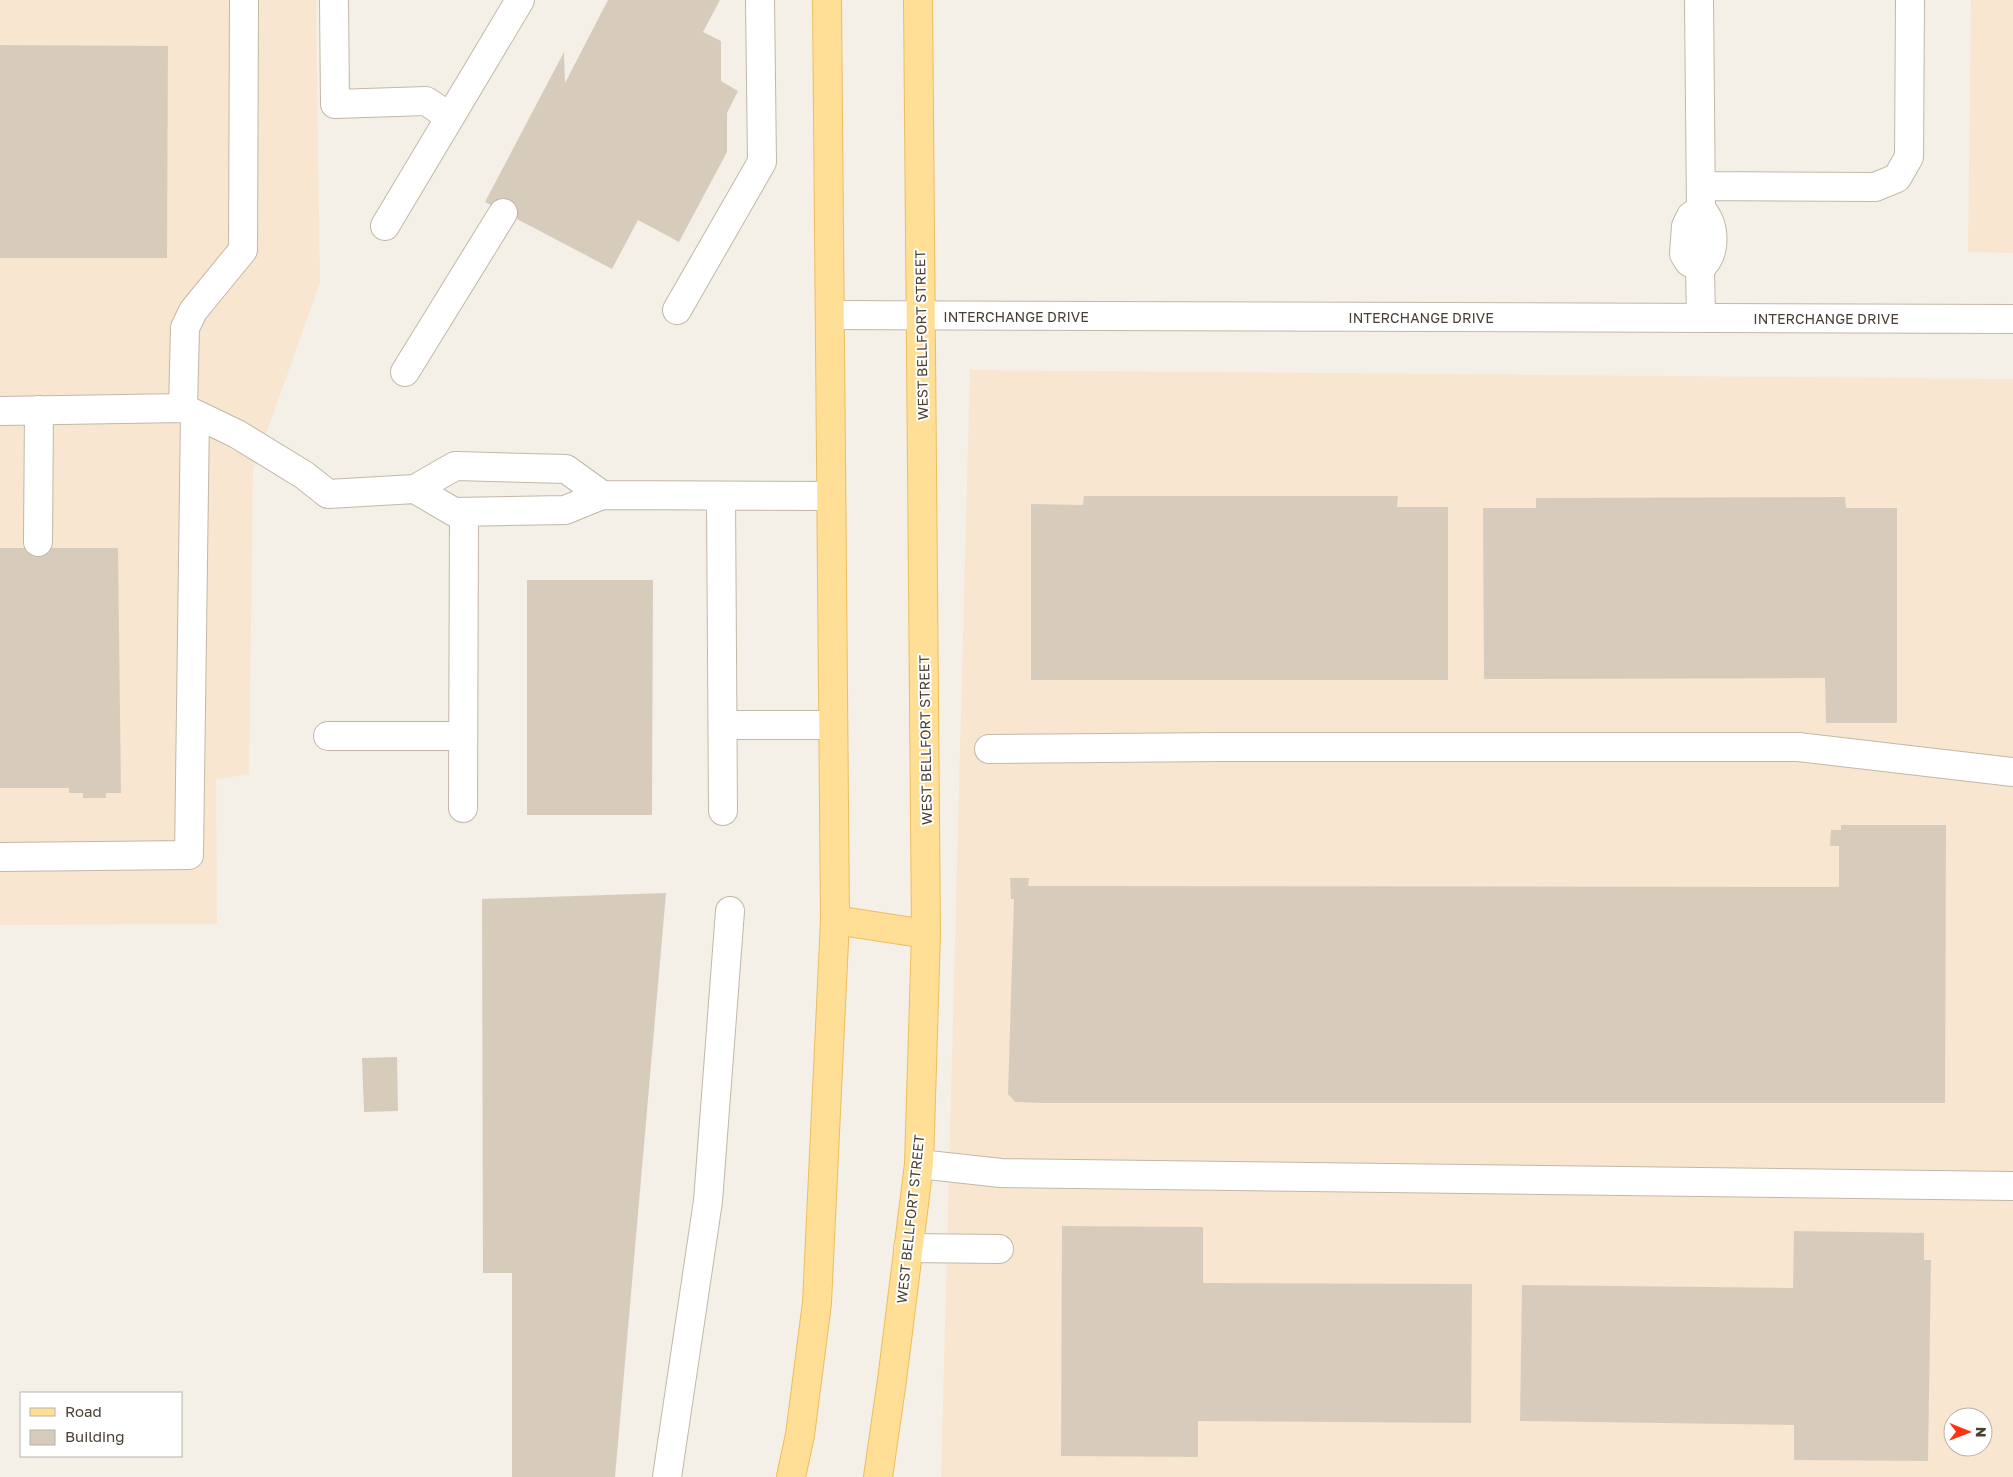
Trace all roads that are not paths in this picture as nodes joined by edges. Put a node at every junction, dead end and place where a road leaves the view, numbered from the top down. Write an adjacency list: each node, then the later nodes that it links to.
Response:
1 (244, 0): 21 (street)
2 (334, 0): 9 (street)
3 (520, 0): 9 (street)
4 (760, 0): 13 (street)
5 (827, 0): 14 (main road)
6 (918, 0): 15 (main road, WEST BELLFORT STREET)
7 (1699, 0): 10 (street)
8 (1910, 0): 10 (street)
9 (450, 117): 12 (street)
10 (1701, 198): 16 (street)
11 (503, 213): 18 (street)
12 (385, 226)
13 (677, 310)
14 (830, 315): 15 (street, INTERCHANGE DRIVE); 25 (main road)
15 (921, 315): 16 (street, INTERCHANGE DRIVE); 39 (main road, WEST BELLFORT STREET)
16 (1701, 318): 17 (street, INTERCHANGE DRIVE)
17 (2013, 319)
18 (405, 372)
19 (39, 410): 20 (street); 21 (street); 27 (street)
20 (0, 411)
21 (189, 411): 22 (street); 36 (street)
22 (415, 488): 23 (street); 26 (street)
23 (602, 495): 24 (street); 26 (street)
24 (721, 496): 25 (street); 28 (street)
25 (830, 496): 29 (main road)
26 (464, 512): 31 (street)
27 (38, 542)
28 (723, 725): 29 (street); 35 (street)
29 (833, 725): 38 (main road)
30 (328, 736): 31 (street)
31 (463, 736): 34 (street)
32 (989, 749): 33 (street)
33 (2013, 772)
34 (463, 808)
35 (723, 811)
36 (0, 857)
37 (730, 911): 44 (street)
38 (835, 920): 39 (main road); 45 (main road)
39 (926, 934): 40 (main road, WEST BELLFORT STREET)
40 (919, 1164): 41 (street); 42 (main road, WEST BELLFORT STREET)
41 (2013, 1186)
42 (908, 1248): 43 (street); 46 (main road, WEST BELLFORT STREET)
43 (999, 1250)
44 (667, 1477)
45 (791, 1477)
46 (878, 1477)

